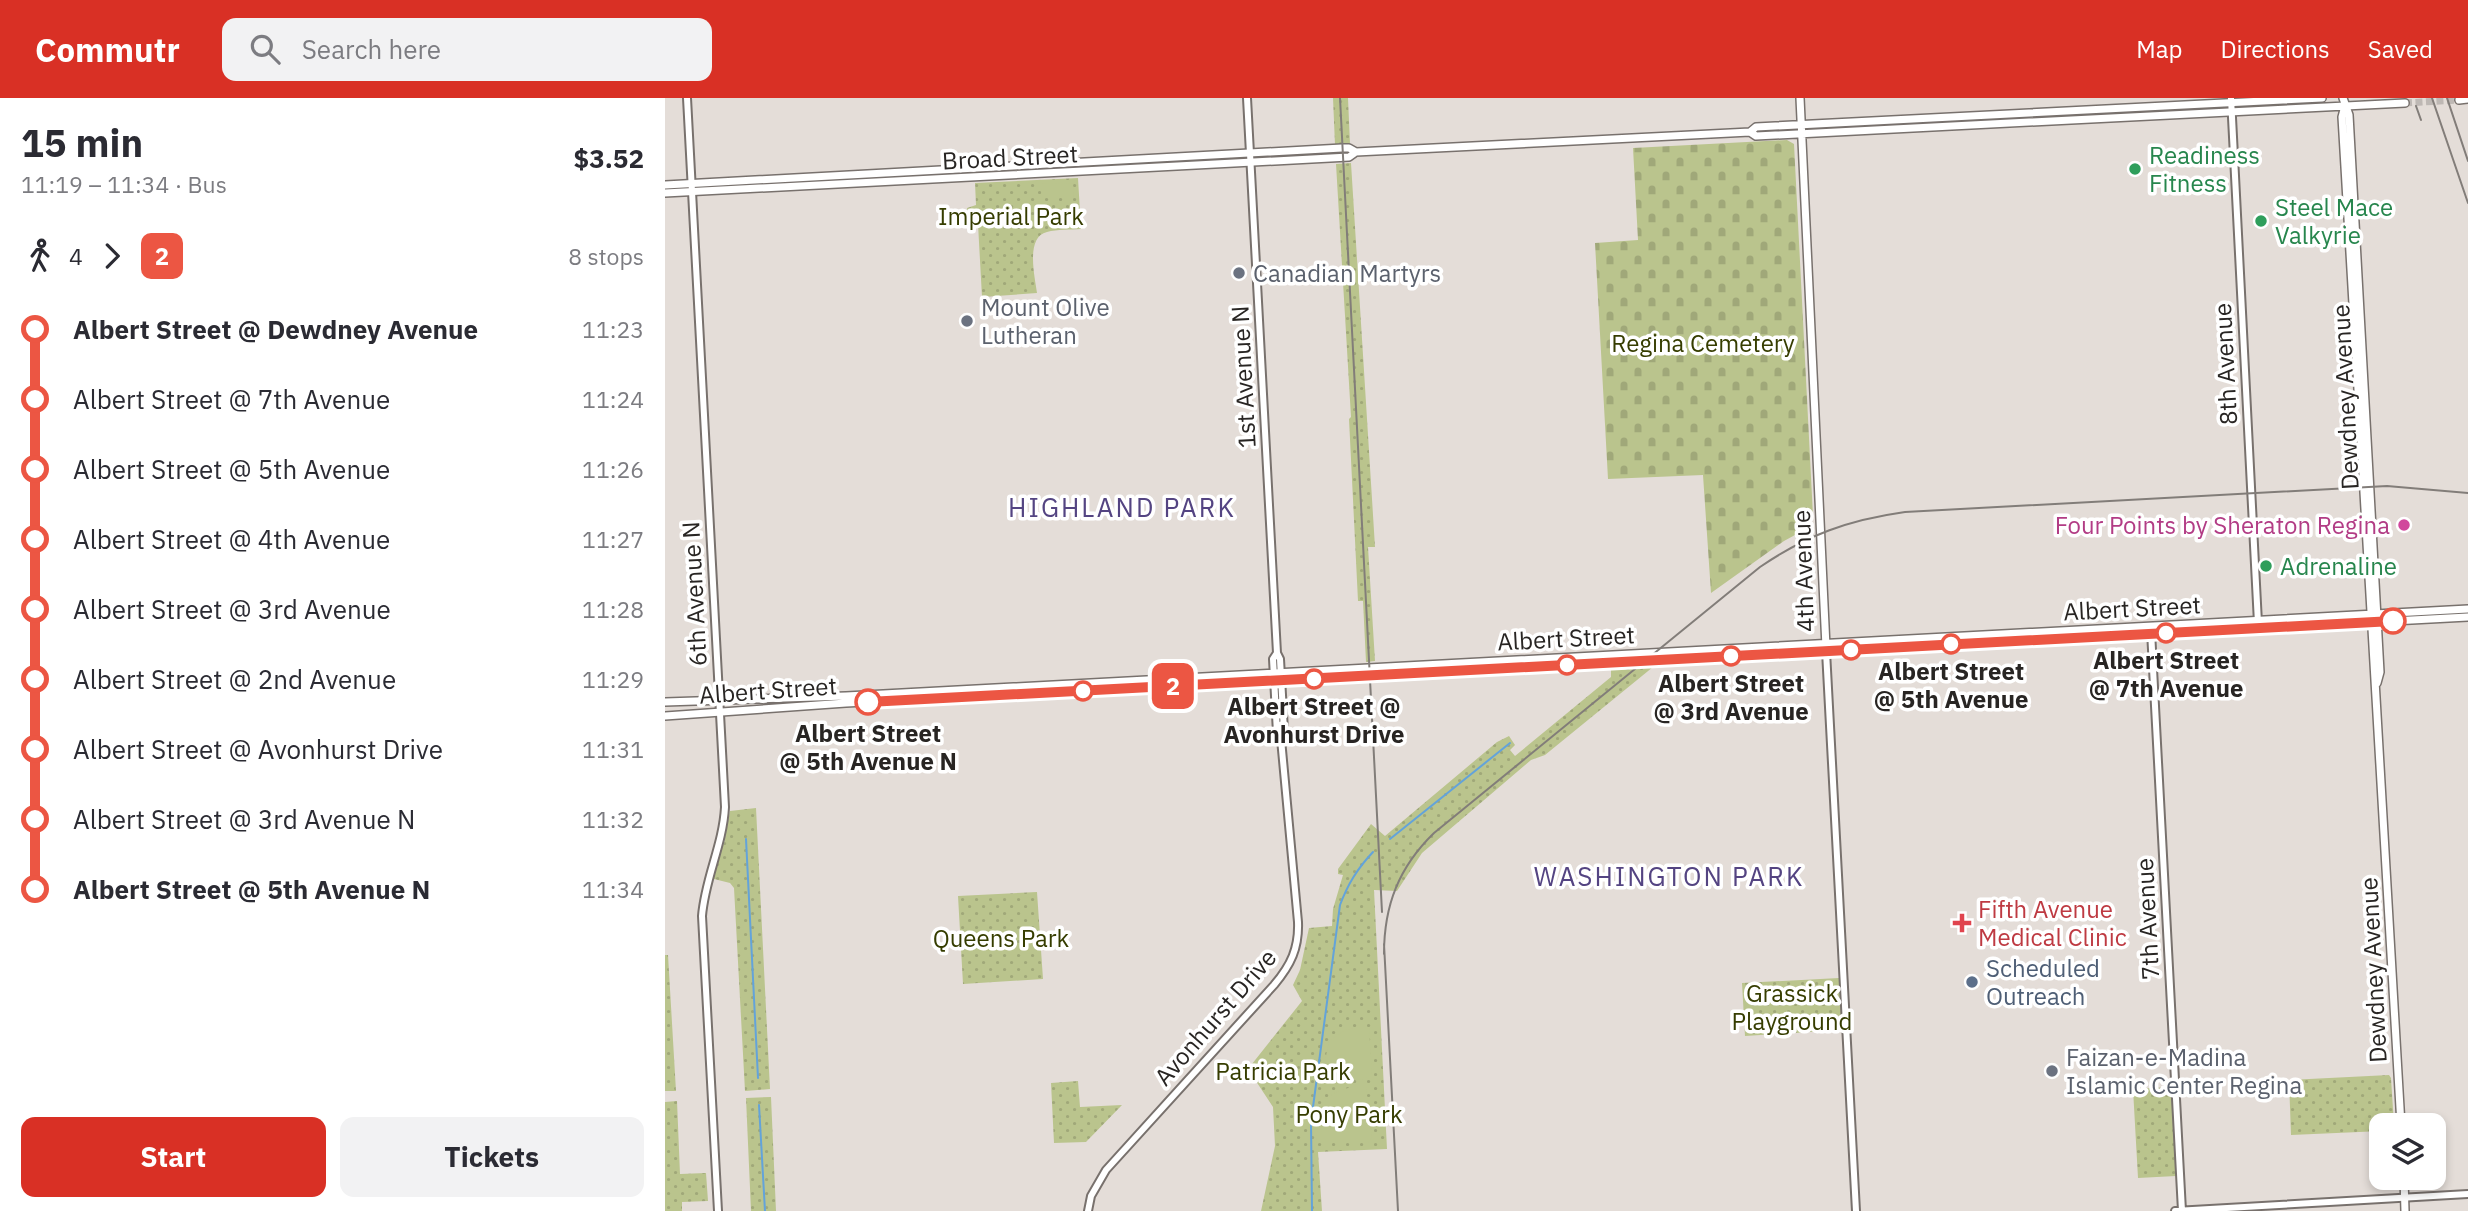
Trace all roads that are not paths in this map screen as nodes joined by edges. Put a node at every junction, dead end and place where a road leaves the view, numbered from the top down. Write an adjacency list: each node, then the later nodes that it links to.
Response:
1 (687, 98): 14 (street, 6th Avenue N)
2 (1247, 98): 12 (street, 1st Avenue N)
3 (1800, 98): 9 (main road, 4th Avenue)
4 (2322, 98): 5 (main road, Broad Street)
5 (2231, 100): 8 (street, 8th Avenue); 9 (main road, Broad Street)
6 (2344, 102): 7 (main road, Broad Street); 8 (main road, Broad Street); 18 (main road, Dewdney Avenue)
7 (2405, 103)
8 (2232, 111): 11 (main road, Broad Street); 19 (street, 8th Avenue)
9 (1801, 124): 10 (main road, Broad Street); 11 (main road, 4th Avenue)
10 (1750, 132): 11 (main road, Broad Street); 12 (main road, Broad Street)
11 (1802, 133): 21 (main road, 4th Avenue)
12 (1251, 159): 14 (main road, Broad Street); 22 (street, 1st Avenue N)
13 (665, 185): 14 (main road, Broad Street)
14 (692, 188): 15 (main road, Broad Street); 23 (street, 6th Avenue N)
15 (665, 193)
16 (2468, 609): 18 (main road, Albert Street)
17 (2468, 617): 18 (main road, Albert Street)
18 (2373, 619): 19 (main road, Albert Street); 27 (main road, Dewdney Avenue)
19 (2258, 624): 20 (main road, Albert Street)
20 (2151, 630): 21 (main road, Albert Street); 35 (street, 7th Avenue)
21 (1826, 647): 22 (main road, Albert Street); 33 (street, 4th Avenue)
22 (1277, 677): 23 (main road, Albert Street); 25 (main road, Albert Street); 32 (street, Avonhurst Drive)
23 (719, 699): 24 (main road, Albert Street); 25 (street, 6th Avenue N)
24 (665, 702)
25 (720, 714): 26 (main road, Albert Street); 31 (street, 6th Avenue N)
26 (665, 716)
27 (2401, 1113)
28 (2405, 1190): 30 (main road)
29 (2468, 1194): 30 (street)
30 (2405, 1198): 35 (street); 36 (main road)
31 (718, 1211)
32 (1088, 1211)
33 (1856, 1211)
34 (2175, 1211): 35 (street)
35 (2182, 1211)
36 (2405, 1211)

